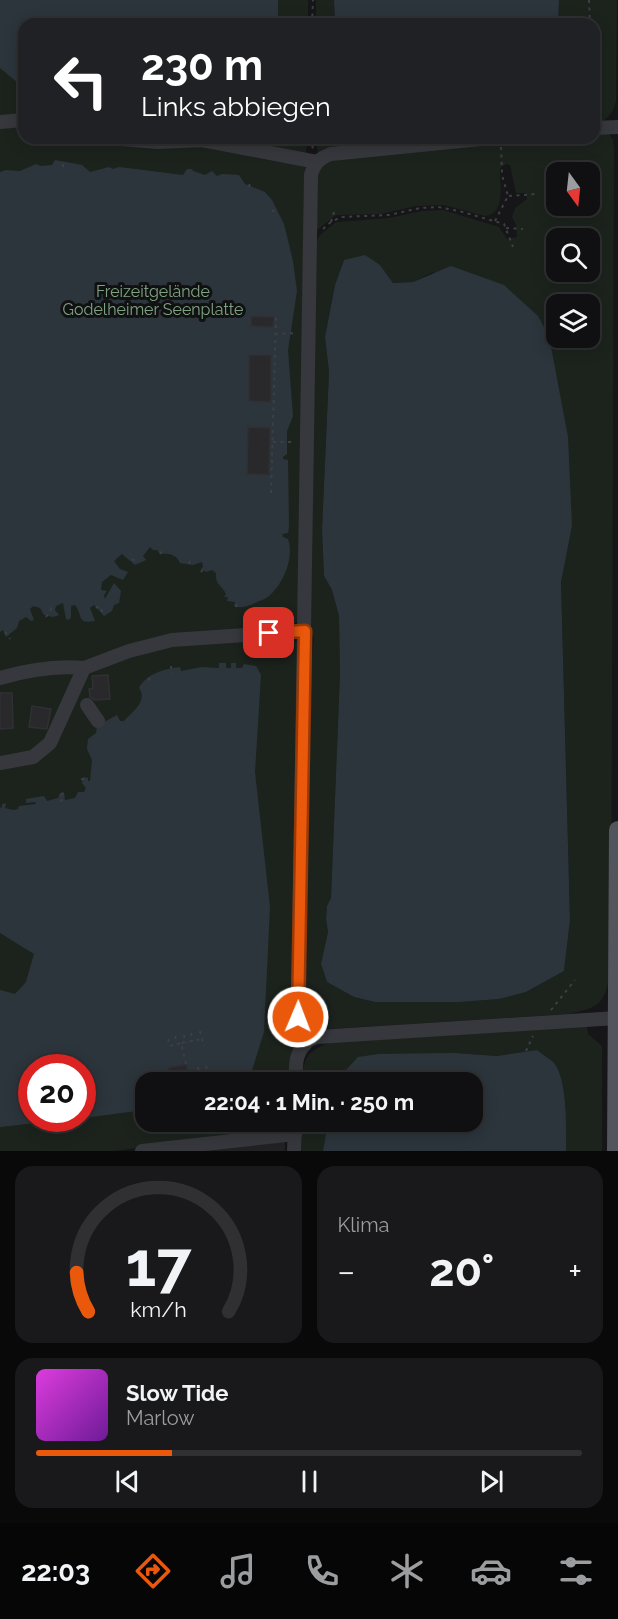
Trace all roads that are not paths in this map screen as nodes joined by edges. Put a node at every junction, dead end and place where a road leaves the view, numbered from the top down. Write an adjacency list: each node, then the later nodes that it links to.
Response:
1 (18, 120): 2 (lane)
2 (0, 122)
3 (618, 127): 4 (lane)
4 (600, 128)
5 (218, 144): 7 (lane)
6 (426, 144): 7 (lane)
7 (317, 162): 8 (lane)
8 (305, 631): 9 (lane); 17 (lane)
9 (84, 668): 10 (lane); 13 (lane)
10 (0, 678)
11 (87, 705): 12 (lane)
12 (98, 721)
13 (0, 763)
14 (618, 830): 15 (main road)
15 (617, 938): 16 (main road)
16 (617, 1018): 17 (lane); 24 (main road)
17 (304, 1046): 18 (lane)
18 (296, 1072)
19 (270, 1132): 21 (lane)
20 (295, 1132): 23 (lane)
21 (165, 1149): 22 (lane)
22 (142, 1151)
23 (294, 1151)
24 (616, 1151)

